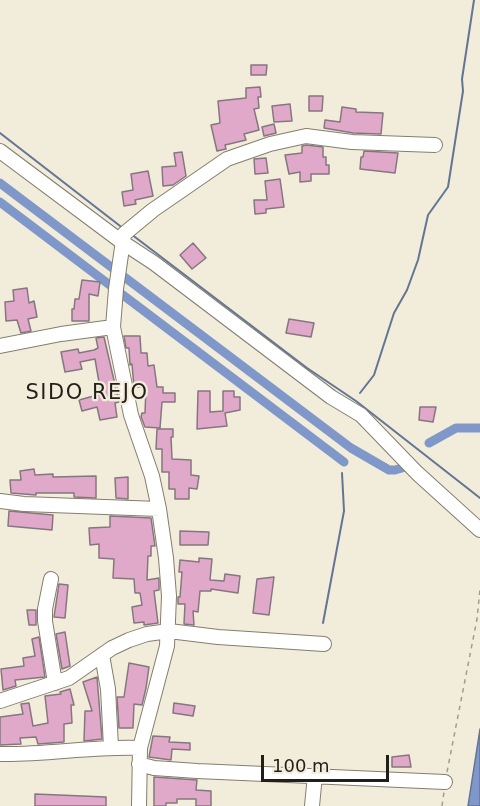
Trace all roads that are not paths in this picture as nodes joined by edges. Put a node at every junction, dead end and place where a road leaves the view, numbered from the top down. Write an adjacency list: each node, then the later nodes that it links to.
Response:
1 (435, 145): 3 (street)
2 (0, 151): 3 (street)
3 (126, 234): 4 (street); 8 (street)
4 (112, 327): 5 (street); 7 (street)
5 (0, 346)
6 (0, 501): 7 (street)
7 (159, 509): 10 (street)
8 (480, 530)
9 (51, 579): 13 (street)
10 (168, 631): 11 (street); 12 (street); 16 (street)
11 (324, 644)
12 (102, 655): 13 (street); 15 (street)
13 (55, 683): 14 (street)
14 (0, 701)
15 (111, 747): 16 (street); 17 (street)
16 (140, 748): 18 (street)
17 (0, 754)
18 (139, 764): 19 (street); 21 (street)
19 (315, 776): 20 (street); 22 (street)
20 (445, 782)
21 (139, 806)
22 (312, 806)

